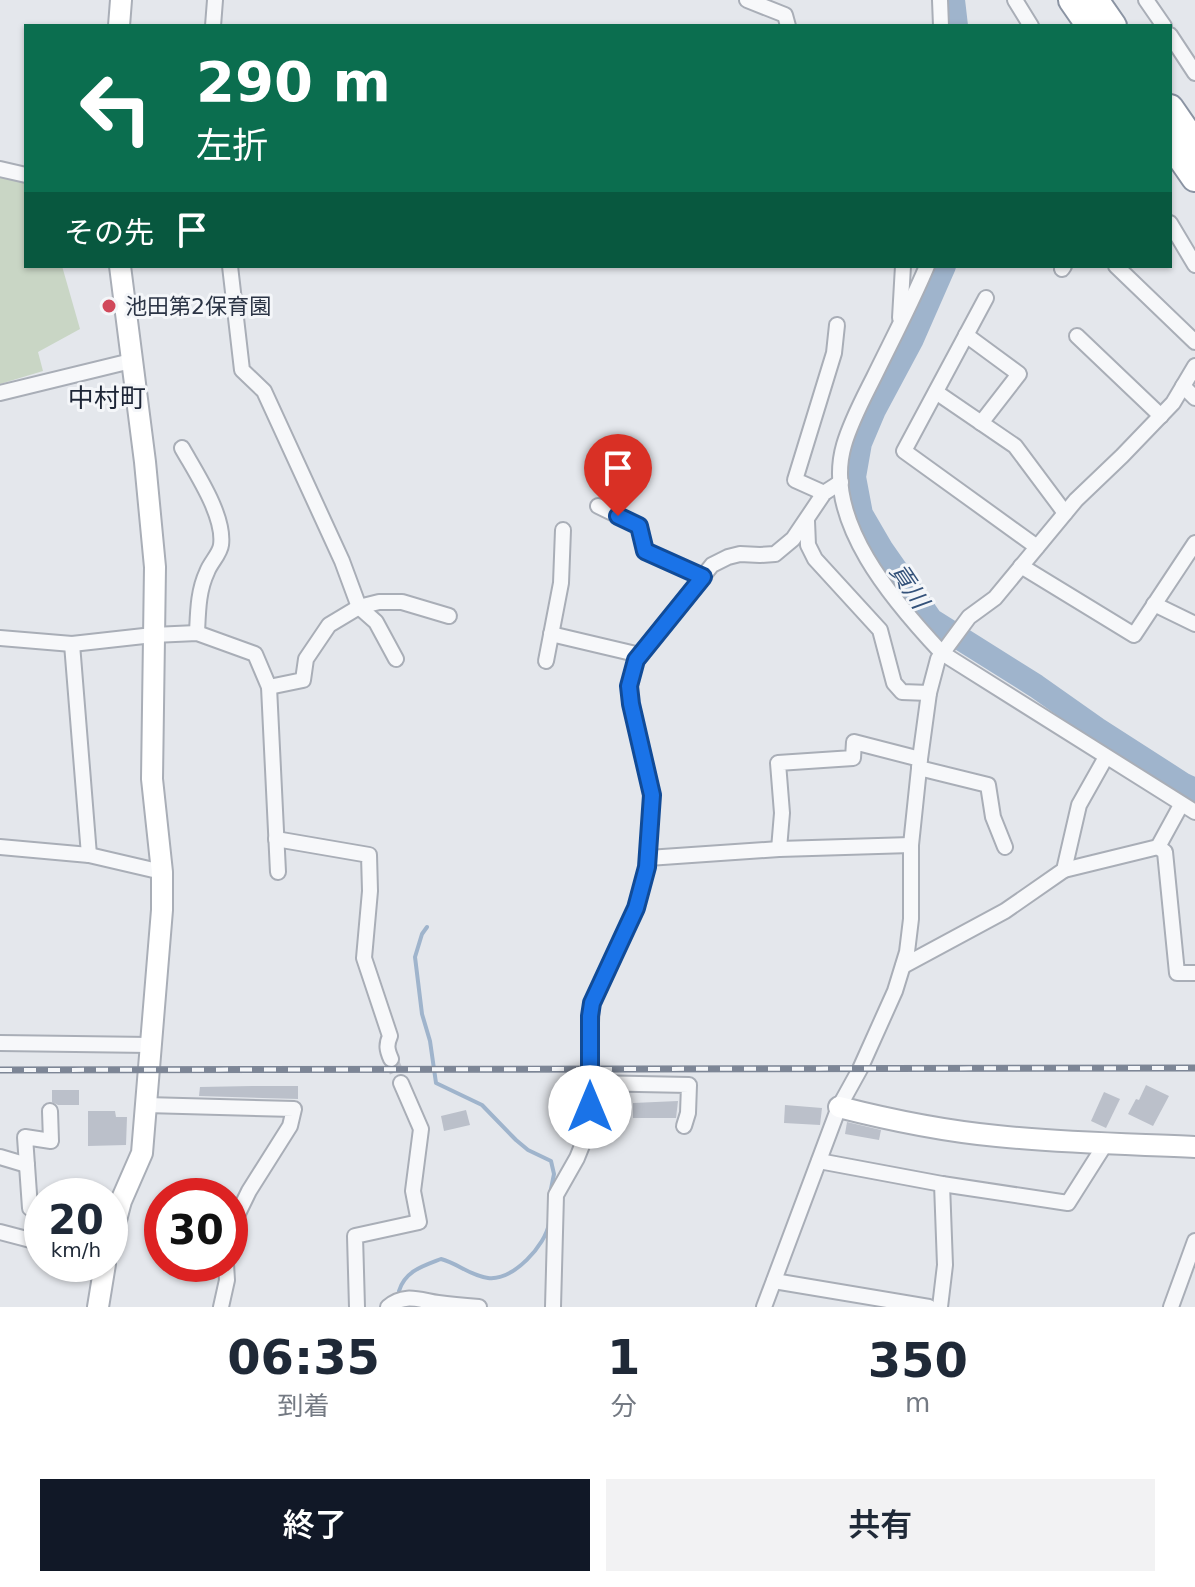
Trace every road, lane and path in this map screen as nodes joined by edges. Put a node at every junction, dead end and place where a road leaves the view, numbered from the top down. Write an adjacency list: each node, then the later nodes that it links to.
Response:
1 (215, 0): 10 (street)
2 (747, 0): 11 (street)
3 (940, 0): 12 (street)
4 (1015, 0): 13 (street)
5 (1072, 0): 14 (highway)
6 (1095, 0): 15 (highway)
7 (1146, 0): 16 (street)
8 (118, 1): 9 (street)
9 (119, 24)
10 (213, 24)
11 (787, 24)
12 (941, 24)
13 (1030, 24)
14 (1089, 24)
15 (1112, 24)
16 (1163, 24)
17 (1172, 38): 18 (street)
18 (1195, 73)
19 (1172, 111): 20 (highway)
20 (1195, 144)
21 (1172, 145): 24 (highway)
22 (0, 169): 23 (street)
23 (24, 175)
24 (1195, 178)
25 (1172, 226): 26 (street)
26 (1195, 265)
27 (120, 268): 38 (street)
28 (230, 268): 58 (street)
29 (903, 268): 34 (street)
30 (926, 268): 34 (street)
31 (1118, 268): 37 (street)
32 (986, 298): 35 (street)
33 (837, 325): 48 (street)
34 (899, 326): 47 (street)
35 (966, 335): 41 (street); 45 (street)
36 (1077, 336): 44 (street)
37 (1195, 342)
38 (131, 361): 42 (street); 63 (street)
39 (1195, 366): 40 (street)
40 (1183, 386): 43 (street); 44 (street)
41 (936, 392): 45 (street); 54 (street)
42 (0, 393)
43 (1195, 398)
44 (1161, 416): 50 (street)
45 (981, 423): 50 (street)
46 (182, 448): 61 (street)
47 (841, 482): 48 (street); 66 (street)
48 (824, 493): 51 (street)
49 (598, 506): 56 (street)
50 (1065, 513): 54 (street)
51 (807, 521): 56 (street); 71 (street)
52 (563, 530): 62 (street)
53 (1195, 543): 57 (street)
54 (1037, 547): 55 (street)
55 (1021, 566): 57 (street); 66 (street)
56 (703, 577): 67 (street)
57 (1154, 604): 60 (street)
58 (359, 607): 59 (street); 68 (street); 70 (street)
59 (449, 616)
60 (1195, 624)
61 (197, 633): 63 (street); 70 (street)
62 (551, 634): 67 (street); 69 (street)
63 (153, 635): 65 (street); 85 (street)
64 (0, 638): 65 (street)
65 (72, 644): 82 (street)
66 (944, 650): 71 (street); 72 (street)
67 (640, 655): 83 (street)
68 (396, 659)
69 (546, 661)
70 (269, 687): 76 (street)
71 (929, 693): 73 (street)
72 (1106, 757): 74 (street); 84 (street)
73 (919, 763): 77 (street); 79 (street); 81 (street)
74 (1181, 805): 75 (street); 80 (street)
75 (1195, 812)
76 (276, 839): 86 (street); 91 (street)
77 (911, 845): 81 (street); 87 (street)
78 (0, 847): 82 (street)
79 (1005, 847)
80 (1158, 847): 84 (street); 88 (street)
81 (779, 849): 83 (street)
82 (89, 855): 85 (street)
83 (648, 858): 93 (street)
84 (1064, 870): 87 (street)
85 (162, 872): 90 (street)
86 (278, 872)
87 (903, 966): 95 (street)
88 (1195, 973)
89 (0, 1043): 90 (street)
90 (150, 1045): 94 (street)
91 (391, 1059)
92 (401, 1083): 115 (street)
93 (589, 1083): 97 (street); 118 (street)
94 (146, 1105): 105 (street); 106 (street)
95 (839, 1107): 98 (street); 101 (street)
96 (50, 1111): 102 (street)
97 (684, 1126)
98 (1106, 1143): 99 (street); 104 (street)
99 (1195, 1147)
100 (0, 1157): 102 (street)
101 (819, 1161): 104 (street); 110 (street)
102 (27, 1165): 103 (street)
103 (28, 1178)
104 (942, 1184): 121 (street)
105 (128, 1185)
106 (248, 1193)
107 (0, 1232): 108 (street)
108 (24, 1238)
109 (1195, 1241): 122 (street)
110 (774, 1281): 119 (street); 120 (street)
111 (105, 1282): 113 (street)
112 (227, 1282): 114 (street)
113 (104, 1306)
114 (221, 1307)
115 (357, 1307)
116 (388, 1307): 117 (street)
117 (479, 1307)
118 (553, 1307)
119 (764, 1307)
120 (929, 1307)
121 (940, 1307)
122 (1171, 1307)

